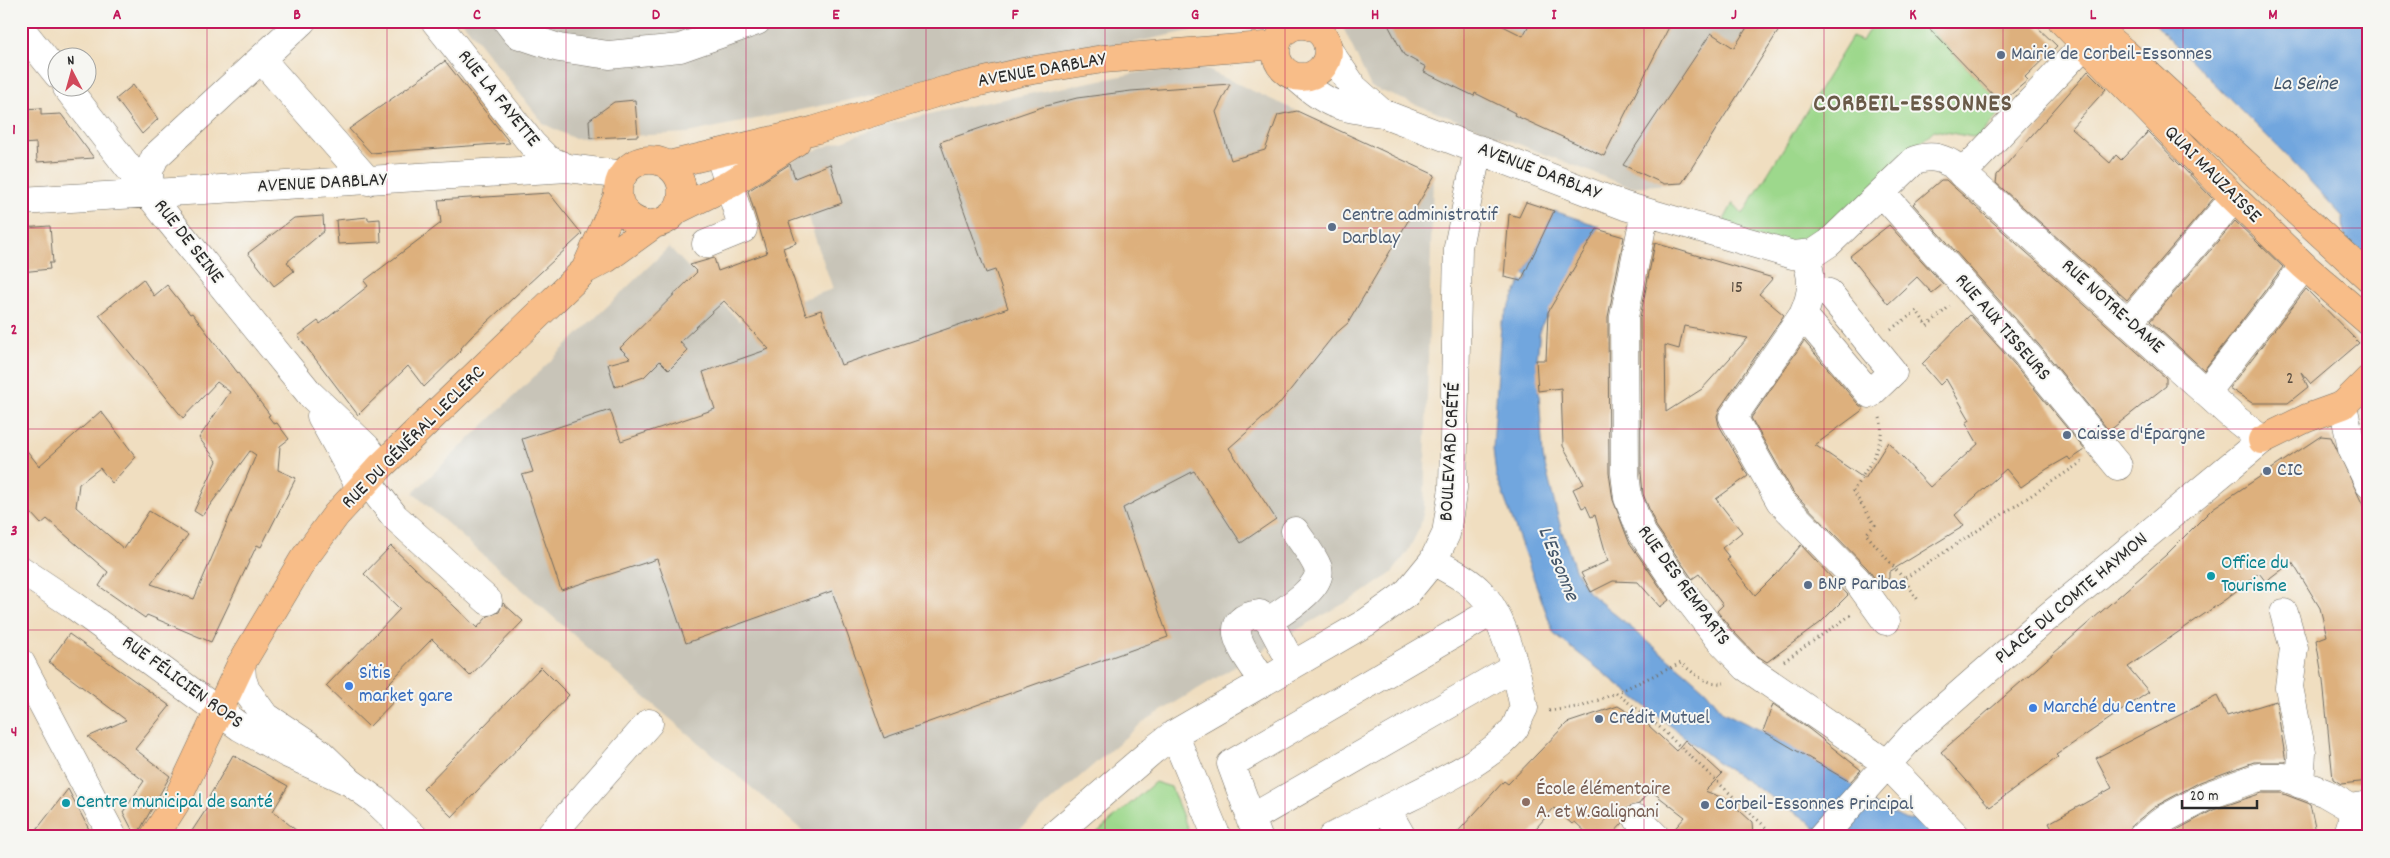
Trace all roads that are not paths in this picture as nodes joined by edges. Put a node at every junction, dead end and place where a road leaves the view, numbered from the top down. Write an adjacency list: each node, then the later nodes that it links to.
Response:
1 (302, 21): 10 (street)
2 (435, 21): 19 (street, RUE LA FAYETTE)
3 (507, 21): 4 (street)
4 (757, 21)
5 (2062, 21): 7 (main road, QUAI MAUZAISSE)
6 (21, 29): 11 (street)
7 (2085, 33): 20 (street); 26 (main road, QUAI MAUZAISSE); 34 (main road, QUAI MAUZAISSE)
8 (1325, 34): 9 (main road); 12 (main road); 14 (street, AVENUE DARBLAY)
9 (1276, 45): 12 (main road, AVENUE DARBLAY); 15 (main road, AVENUE DARBLAY)
10 (261, 59): 21 (street); 24 (street)
11 (48, 63)
12 (1296, 77): 14 (street, AVENUE DARBLAY)
13 (75, 98): 24 (street, RUE DE SEINE)
14 (1382, 113): 16 (street, AVENUE DARBLAY)
15 (815, 130): 17 (main road, AVENUE DARBLAY); 22 (main road, AVENUE DARBLAY)
16 (1478, 149): 28 (street, AVENUE DARBLAY); 47 (street, BOULEVARD CRÉTÉ)
17 (719, 153): 18 (main road, AVENUE DARBLAY); 22 (street)
18 (668, 165): 23 (main road, AVENUE DARBLAY); 29 (main road)
19 (568, 168): 21 (street, AVENUE DARBLAY); 23 (street, AVENUE DARBLAY)
20 (1962, 174): 25 (street, RUE NOTRE-DAME); 37 (street, RUE NOTRE-DAME)
21 (368, 181): 24 (street, AVENUE DARBLAY)
22 (730, 184): 29 (main road, AVENUE DARBLAY); 30 (street)
23 (620, 185): 29 (main road); 33 (main road, RUE DU GÉNÉRAL LECLERC)
24 (150, 193): 27 (street, AVENUE DARBLAY); 44 (street, RUE DE SEINE)
25 (1882, 193): 31 (street, RUE NOTRE-DAME); 43 (street, RUE AUX TISSEURS)
26 (2234, 198): 32 (main road, QUAI MAUZAISSE); 37 (street)
27 (21, 201)
28 (1645, 212): 31 (street, AVENUE DARBLAY); 62 (street, RUE DES REMPARTS)
29 (666, 217): 33 (main road, RUE DU GÉNÉRAL LECLERC)
30 (706, 244)
31 (1804, 255): 35 (street)
32 (2304, 266): 38 (main road, QUAI MAUZAISSE); 40 (street)
33 (586, 270): 44 (main road, RUE DU GÉNÉRAL LECLERC)
34 (2369, 278)
35 (1811, 290): 36 (street); 36 (street)
36 (1803, 315): 51 (street)
37 (2129, 322): 40 (street, RUE NOTRE-DAME)
38 (2369, 322)
39 (2369, 378): 41 (main road)
40 (2206, 392): 42 (street, RUE NOTRE-DAME)
41 (2343, 405): 42 (main road); 45 (street)
42 (2262, 440): 62 (street, PLACE DU COMTE HAYMON)
43 (2111, 457)
44 (369, 478): 49 (street, RUE DE SEINE); 55 (main road, RUE DU GÉNÉRAL LECLERC)
45 (2369, 484)
46 (1295, 531): 53 (street)
47 (1433, 561): 50 (street); 56 (street, BOULEVARD CRÉTÉ)
48 (21, 570): 59 (street, RUE FÉLICIEN ROPS)
49 (488, 601)
50 (1493, 611): 57 (street); 67 (street)
51 (1879, 611)
52 (2284, 613): 64 (street)
53 (1269, 621): 56 (street); 58 (street)
54 (21, 663): 68 (street)
55 (241, 664): 59 (main road, RUE DU GÉNÉRAL LECLERC); 63 (street, RUE FÉLICIEN ROPS)
56 (1292, 664): 58 (street, BOULEVARD CRÉTÉ)
57 (1514, 666): 66 (street); 67 (street)
58 (1263, 681): 61 (street, BOULEVARD CRÉTÉ)
59 (219, 712): 63 (street, RUE FÉLICIEN ROPS); 69 (main road, RUE DU GÉNÉRAL LECLERC)
60 (649, 723): 71 (street)
61 (1174, 734): 72 (street, BOULEVARD CRÉTÉ); 73 (street)
62 (1886, 764): 76 (street, PLACE DU COMTE HAYMON); 77 (street, RUE DES REMPARTS)
63 (350, 782): 70 (street, RUE FÉLICIEN ROPS)
64 (2300, 784): 65 (street); 78 (street)
65 (2360, 807): 79 (street)
66 (1386, 809): 74 (street); 75 (street)
67 (1254, 828)
68 (113, 837)
69 (154, 837)
70 (414, 837)
71 (549, 837)
72 (1052, 837)
73 (1217, 837)
74 (1332, 837)
75 (1402, 837)
76 (1822, 837)
77 (1957, 837)
78 (2142, 837)
79 (2347, 837)

